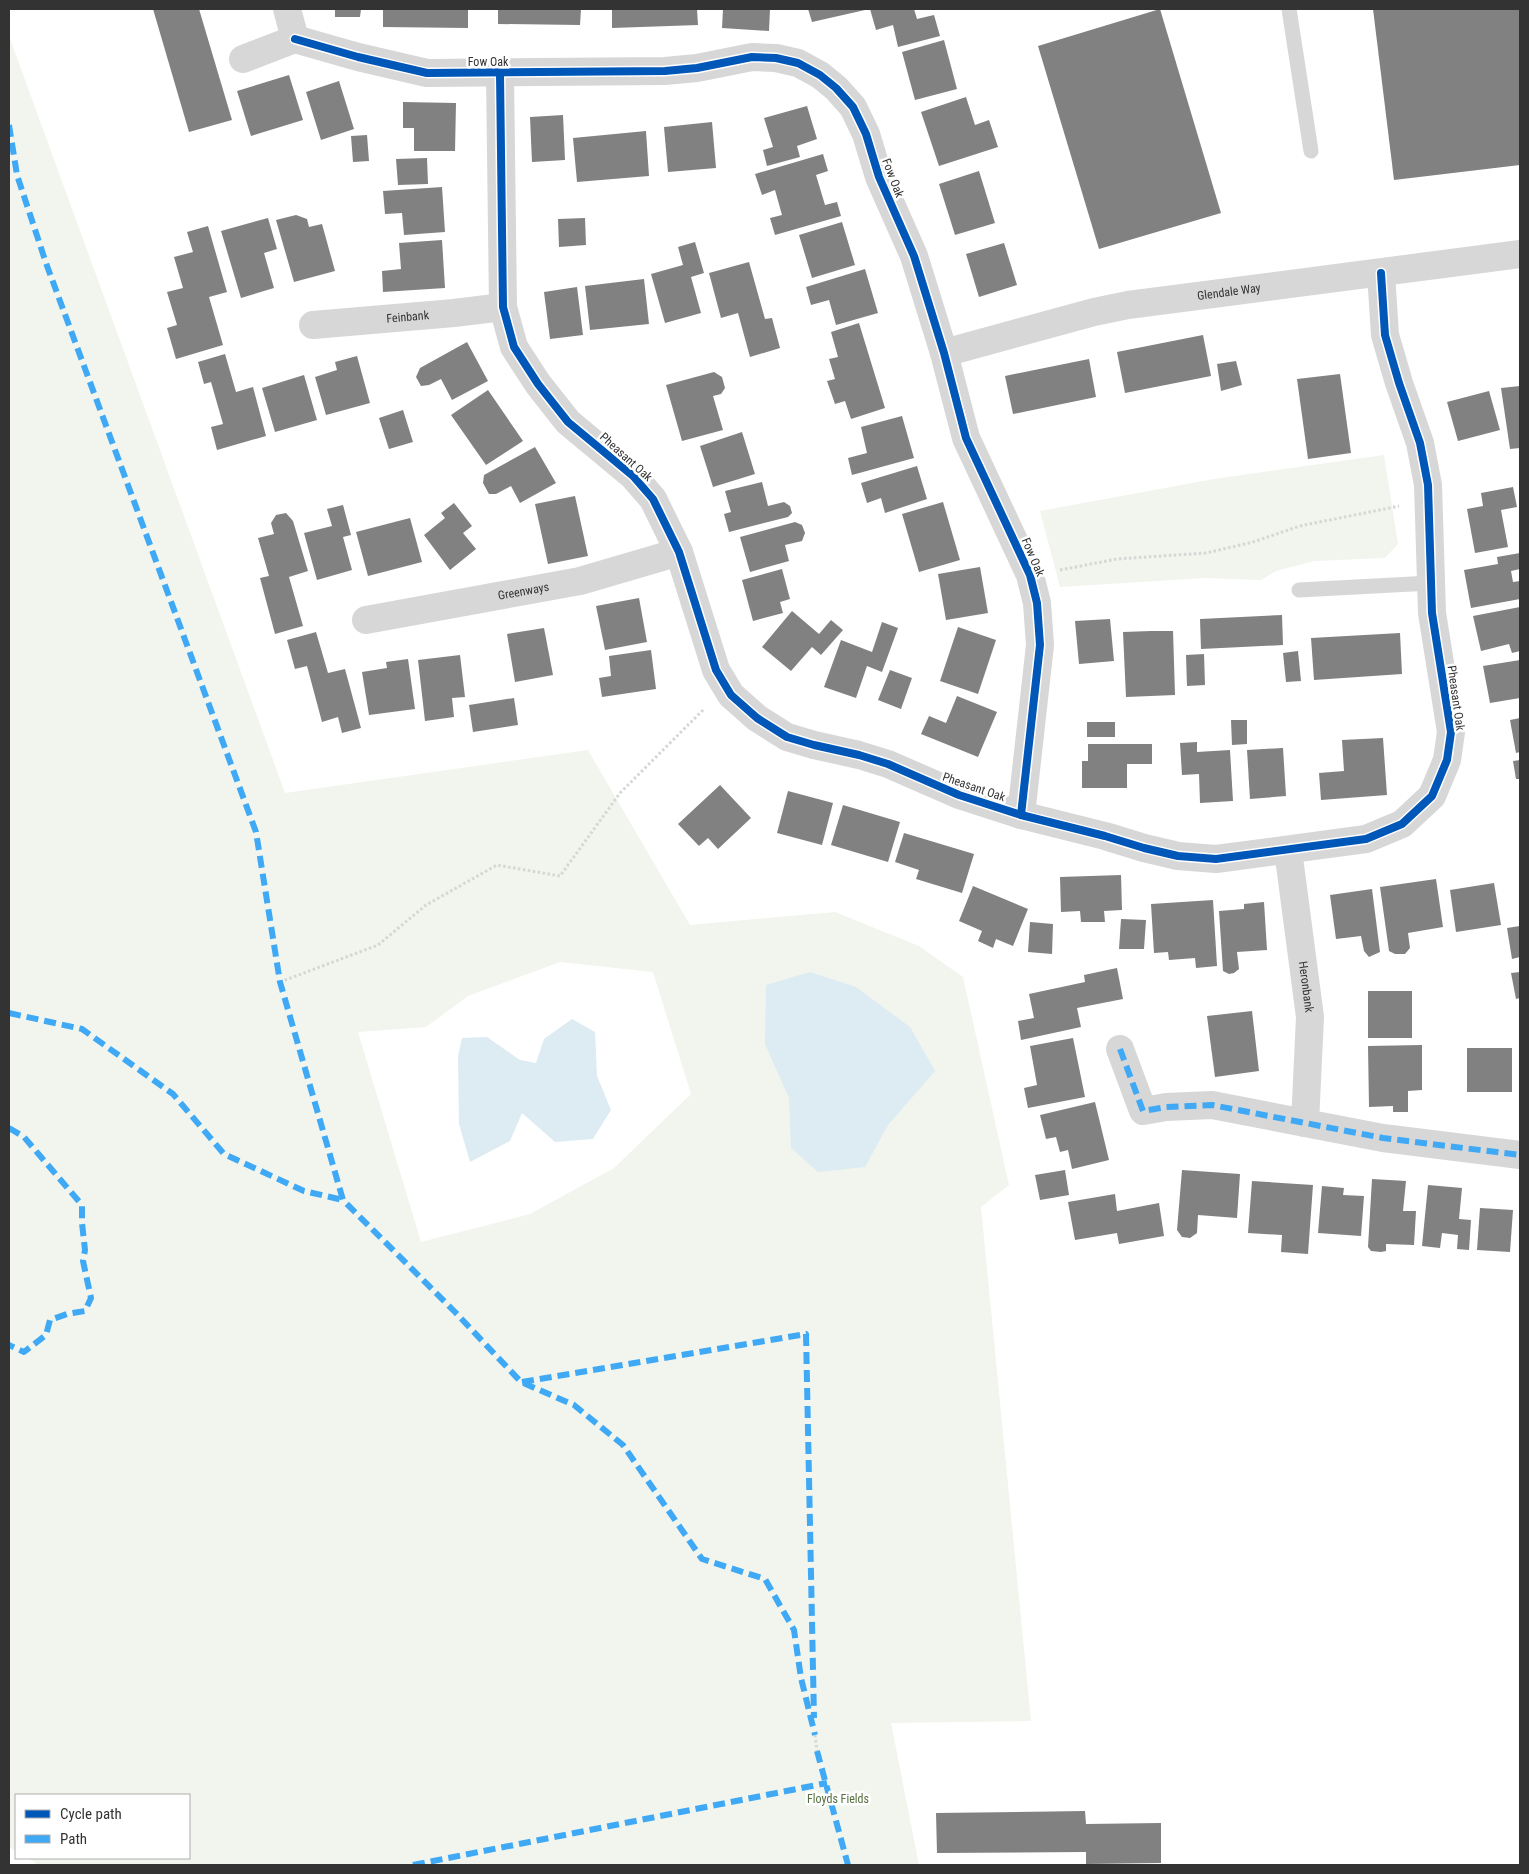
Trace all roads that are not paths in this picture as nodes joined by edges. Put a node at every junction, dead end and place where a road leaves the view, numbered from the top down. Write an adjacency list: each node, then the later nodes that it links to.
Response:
1 (287, 9): 3 (street)
2 (1289, 9): 6 (lane)
3 (295, 39): 4 (street); 5 (street, Fow Oak)
4 (242, 59)
5 (500, 74): 9 (street, Pheasant Oak); 11 (street, Fow Oak)
6 (1311, 151)
7 (1520, 254): 8 (street, Glendale Way)
8 (1381, 273): 11 (street, Glendale Way); 13 (street, Pheasant Oak)
9 (503, 306): 10 (street, Feinbank); 12 (street, Pheasant Oak)
10 (313, 325)
11 (944, 353): 16 (street, Fow Oak)
12 (679, 552): 15 (street, Greenways); 16 (street, Pheasant Oak)
13 (1431, 583): 14 (lane); 17 (street, Pheasant Oak)
14 (1299, 590)
15 (366, 620)
16 (1020, 815): 17 (street, Pheasant Oak)
17 (1288, 850): 19 (street, Heronbank)
18 (1120, 1049): 19 (street)
19 (1305, 1123): 20 (street)
20 (1520, 1155)

